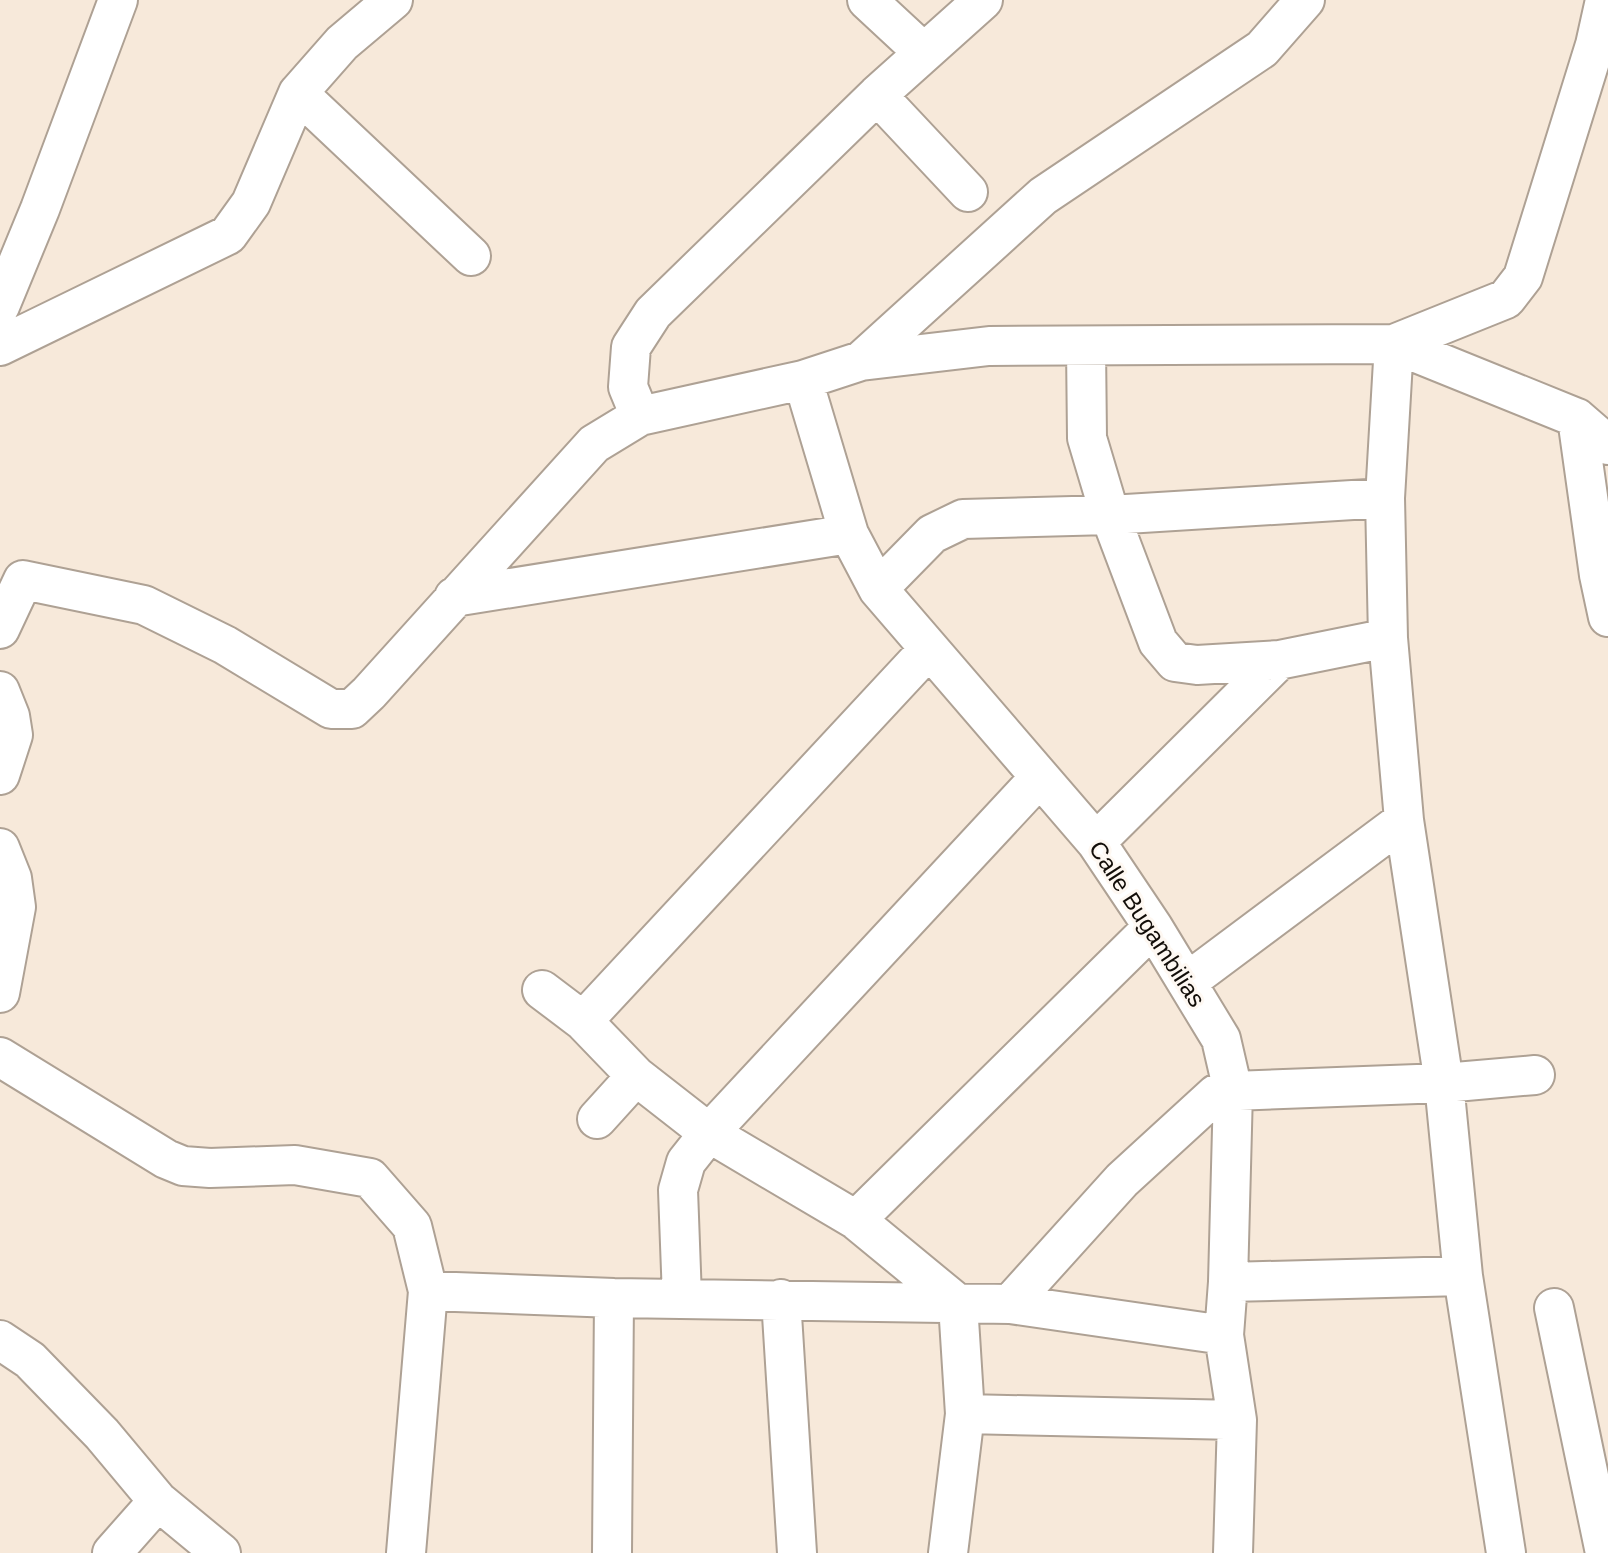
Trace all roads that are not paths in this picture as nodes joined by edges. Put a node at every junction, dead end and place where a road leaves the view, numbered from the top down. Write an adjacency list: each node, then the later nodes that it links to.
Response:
1 (118, 0): 12 (street)
2 (393, 0): 8 (street)
3 (867, 0): 7 (street)
4 (983, 0): 7 (street)
5 (1305, 0): 16 (street)
6 (1605, 0): 13 (street)
7 (923, 52): 9 (street)
8 (298, 93): 11 (street); 14 (street)
9 (877, 95): 10 (street); 18 (street)
10 (968, 192)
11 (471, 256)
12 (0, 306)
13 (1395, 345): 15 (street); 19 (street); 21 (street)
14 (0, 346)
15 (1086, 347): 16 (street); 22 (street)
16 (861, 361): 17 (street)
17 (803, 380): 18 (street); 23 (street, Calle Bugambilias)
18 (640, 416): 25 (street)
19 (1577, 418): 20 (street); 26 (street)
20 (1608, 445)
21 (1385, 498): 22 (street); 28 (street)
22 (1110, 514): 24 (street); 30 (street)
23 (849, 534): 24 (street, Calle Bugambilias); 25 (street)
24 (878, 589): 29 (street, Calle Bugambilias)
25 (454, 597): 27 (street)
26 (1608, 617)
27 (0, 629)
28 (1388, 638): 30 (street); 34 (street)
29 (928, 650): 33 (street, Calle Bugambilias); 41 (street)
30 (1279, 660): 35 (street)
31 (0, 691): 32 (street)
32 (0, 775)
33 (1040, 778): 35 (street, Calle Bugambilias); 48 (street)
34 (1404, 820): 38 (street); 45 (street)
35 (1096, 842): 37 (street, Calle Bugambilias)
36 (0, 848): 40 (street)
37 (1153, 927): 38 (street, Calle Bugambilias); 49 (street)
38 (1186, 982): 46 (street, Calle Bugambilias)
39 (542, 990): 41 (street)
40 (0, 993)
41 (583, 1021): 44 (street)
42 (0, 1057): 52 (street)
43 (1535, 1075): 45 (street)
44 (636, 1076): 47 (street); 48 (street)
45 (1444, 1083): 46 (street); 50 (street)
46 (1233, 1091): 51 (street, Calle Bugambilias); 57 (street)
47 (597, 1119)
48 (709, 1133): 49 (street); 54 (street)
49 (856, 1220): 56 (street)
50 (1463, 1276): 51 (street); 71 (street)
51 (1228, 1282): 59 (street, Calle Bugambilias)
52 (428, 1291): 53 (street); 66 (street)
53 (614, 1298): 54 (street); 67 (street)
54 (682, 1298): 55 (street)
55 (781, 1299): 56 (street); 68 (street)
56 (958, 1304): 57 (street); 61 (street)
57 (1010, 1304): 59 (street)
58 (1554, 1308): 72 (street)
59 (1224, 1335): 62 (street, Calle Bugambilias)
60 (0, 1340): 63 (street)
61 (965, 1414): 62 (street); 69 (street)
62 (1237, 1420): 70 (street, Calle Bugambilias)
63 (158, 1501): 64 (street); 65 (street)
64 (112, 1553)
65 (221, 1553)
66 (406, 1553)
67 (612, 1553)
68 (797, 1553)
69 (948, 1553)
70 (1233, 1553)
71 (1506, 1553)
72 (1605, 1553)

